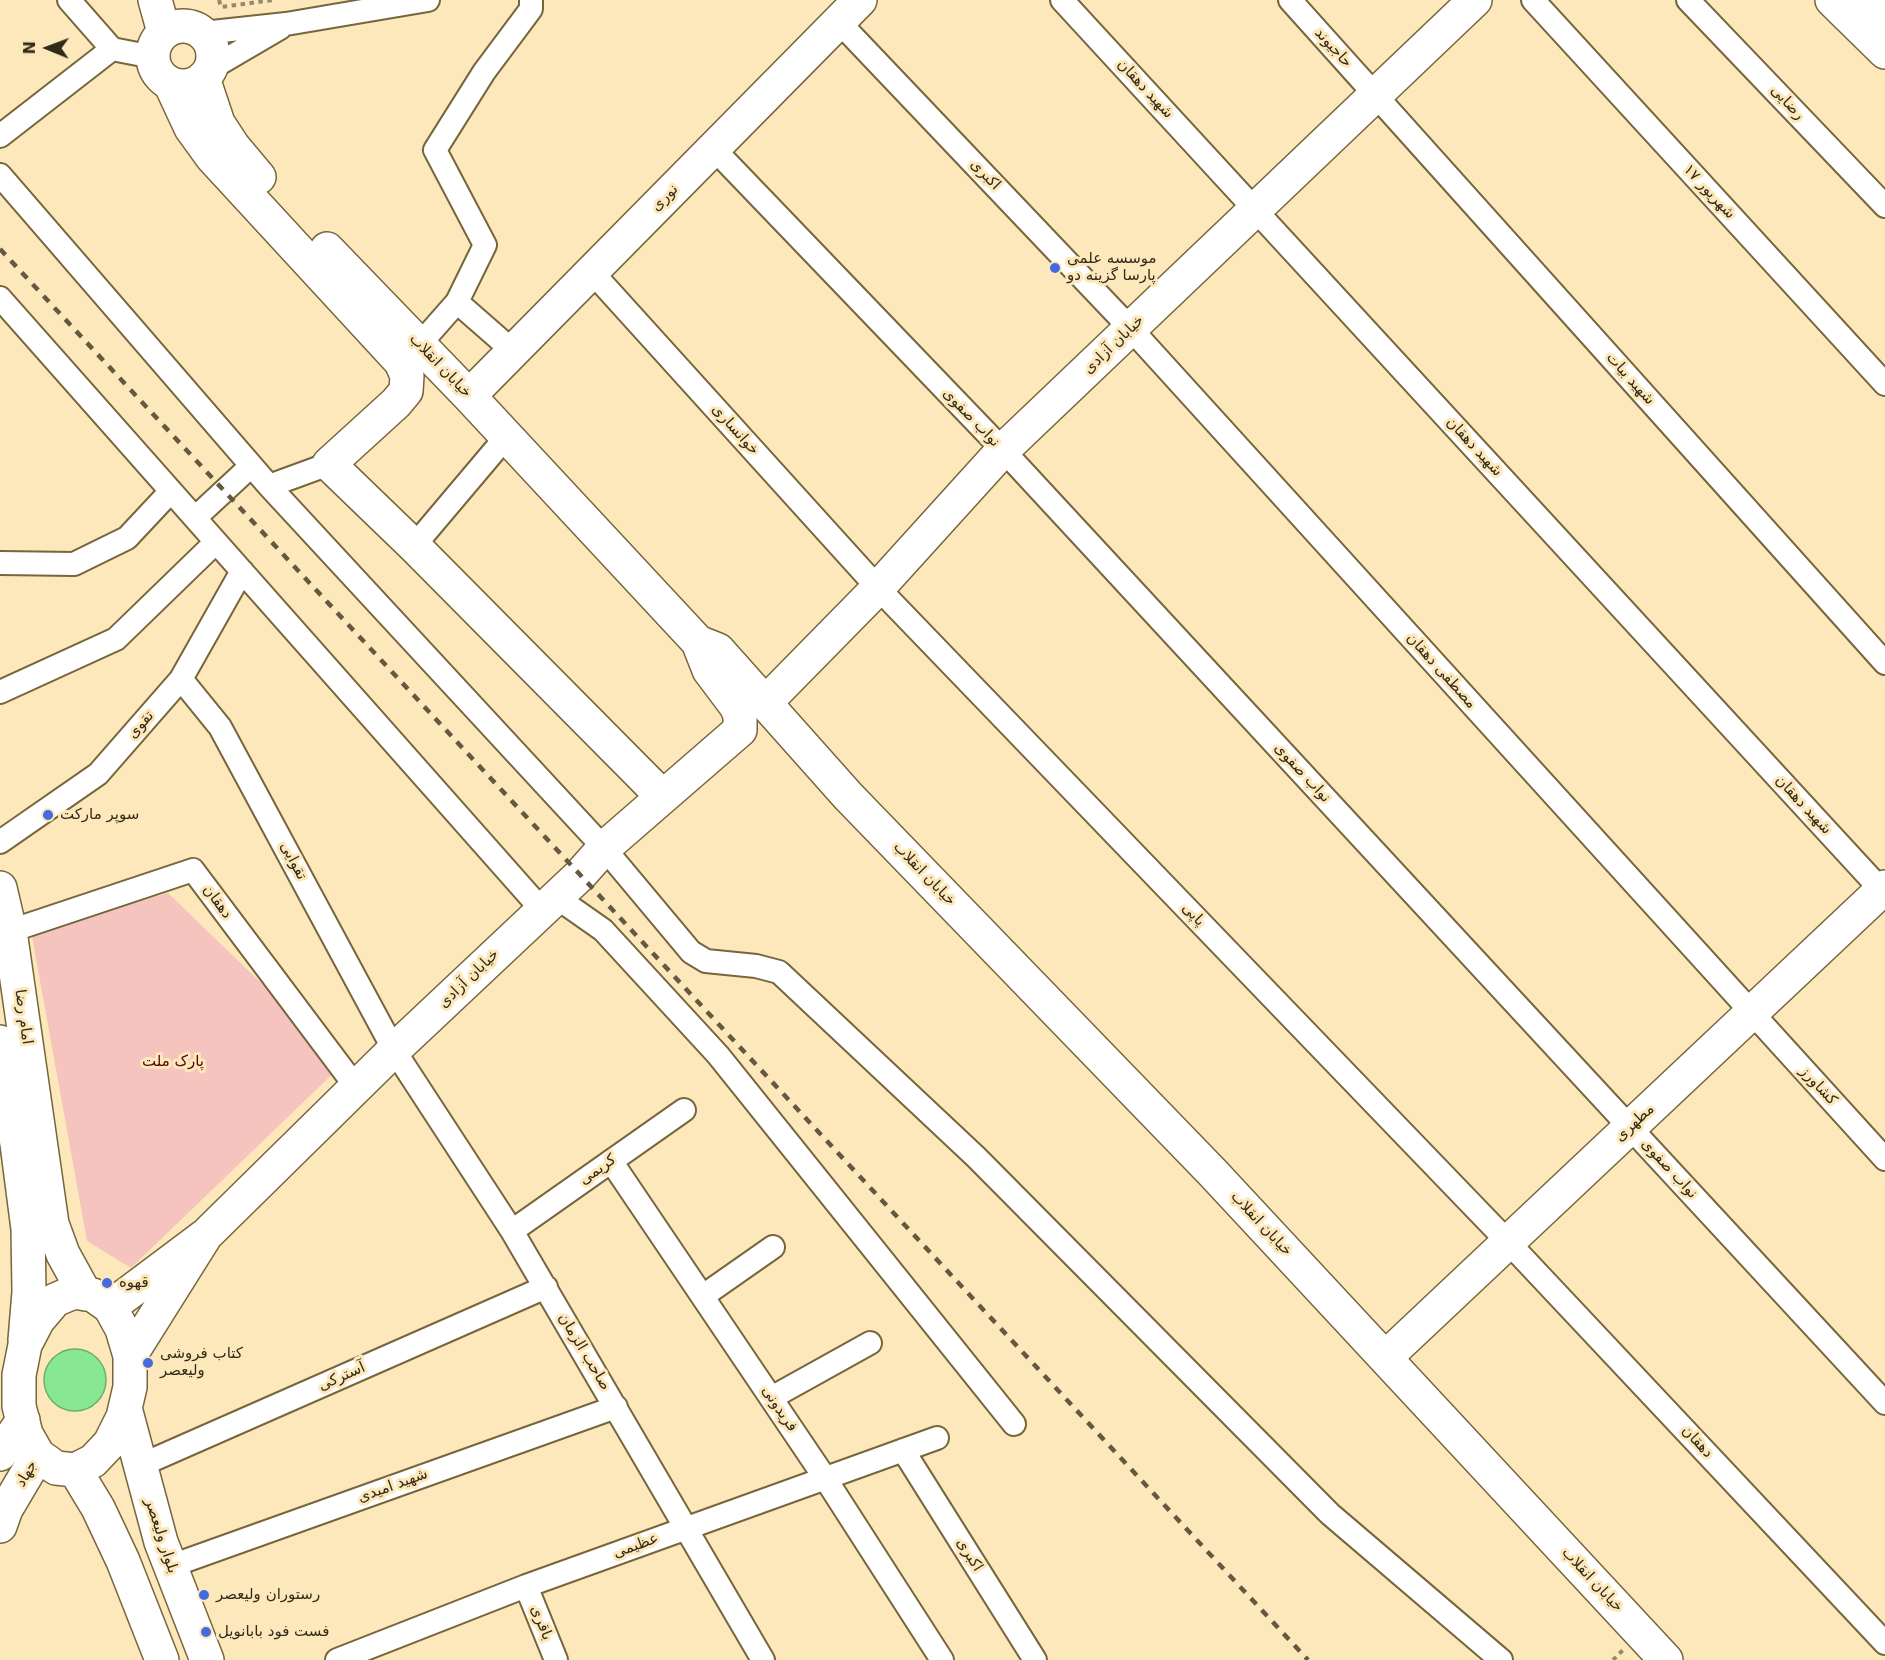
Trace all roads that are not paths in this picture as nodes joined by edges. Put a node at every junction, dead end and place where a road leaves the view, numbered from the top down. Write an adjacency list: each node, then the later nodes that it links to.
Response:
1 (69, 0): 16 (street)
2 (155, 0): 18 (main road)
3 (428, 0): 15 (street)
4 (531, 0): 28 (street)
5 (1062, 0): 25 (street, شهید دهقان)
6 (1290, 0): 20 (street, حاجیوند)
7 (1475, 0): 20 (main road, خیابان آزادی)
8 (1533, 0): 32 (street, ۱۷ شهریور)
9 (1688, 0): 24 (street, رضایی)
10 (1832, 0): 17 (main road)
11 (1867, 0): 13 (main road)
12 (850, 11): 22 (main road, نوری); 29 (street, اکبری)
13 (1885, 18)
14 (197, 21): 15 (street); 18 (main road); 19 (main road)
15 (286, 24): 19 (street)
16 (112, 49): 18 (street); 21 (street)
17 (1885, 52)
18 (162, 57): 19 (main road); 31 (main road, خیابان انقلاب)
19 (206, 73): 31 (main road, خیابان انقلاب)
20 (1375, 95): 25 (main road, خیابان آزادی); 47 (street, شهید بیات)
21 (0, 135)
22 (714, 149): 26 (main road, نوری); 35 (street, نواب صفوی)
23 (0, 175): 37 (street)
24 (1885, 206)
25 (1255, 209): 29 (main road, خیابان آزادی); 57 (street, شهید دهقان)
26 (592, 272): 30 (main road, نوری); 45 (street, خوانساری)
27 (0, 298): 39 (street)
28 (457, 302): 30 (street); 31 (street)
29 (1131, 328): 35 (main road, خیابان آزادی); 60 (street, مصطفی دهقان)
30 (513, 351): 33 (main road, نوری)
31 (411, 353): 33 (main road, خیابان انقلاب); 36 (main road)
32 (1885, 384)
33 (469, 396): 34 (main road, خیابان انقلاب)
34 (506, 438): 42 (street); 46 (main road, خیابان انقلاب)
35 (1003, 450): 45 (main road, خیابان آزادی); 65 (street, نواب صفوی)
36 (329, 464): 38 (street); 42 (main road)
37 (251, 466): 38 (street); 40 (street)
38 (269, 486): 55 (street)
39 (171, 491): 40 (street); 43 (street)
40 (195, 518): 41 (street)
41 (216, 542): 44 (street); 49 (street)
42 (414, 546): 52 (main road)
43 (0, 563)
44 (242, 571): 48 (street, تقوی); 58 (street)
45 (878, 588): 50 (main road, خیابان آزادی); 71 (street, پاپی)
46 (698, 642): 50 (main road, خیابان انقلاب); 51 (main road, خیابان انقلاب)
47 (1885, 663)
48 (181, 679): 54 (street, تقوی); 62 (street, تقوایی)
49 (0, 692)
50 (766, 702): 53 (main road, خیابان انقلاب)
51 (740, 730): 52 (main road, خیابان آزادی); 53 (main road, خیابان انقلاب)
52 (662, 796): 55 (main road, خیابان آزادی)
53 (848, 796): 79 (main road, خیابان انقلاب)
54 (0, 842)
55 (604, 848): 58 (main road, خیابان آزادی); 107 (street)
56 (0, 888): 59 (main road, امام رضا)
57 (1884, 891): 60 (main road, مطهری)
58 (549, 903): 62 (main road, خیابان آزادی); 85 (street)
59 (10, 931): 63 (street, دهقان); 66 (main road, امام رضا)
60 (1751, 1014): 65 (main road, مطهری); 67 (street, کشاورز)
61 (0, 1042): 66 (main road, امام رضا)
62 (394, 1050): 63 (main road, خیابان آزادی); 69 (street, صاحب الزمان)
63 (356, 1087): 70 (main road, خیابان آزادی)
64 (684, 1110): 68 (street, کریمی)
65 (1630, 1127): 71 (main road, مطهری); 81 (street, نواب صفوی)
66 (30, 1145): 75 (main road); 77 (main road)
67 (1885, 1159)
68 (611, 1161): 69 (street, کریمی); 74 (street, فریدونی)
69 (512, 1231): 73 (street, صاحب الزمان)
70 (206, 1235): 75 (main road); 78 (main road)
71 (1508, 1242): 79 (main road, مطهری); 98 (street, دهقان)
72 (773, 1247): 74 (street)
73 (546, 1287): 82 (street, صاحب الزمان); 90 (street, آسترکی)
74 (703, 1296): 80 (street, فریدونی)
75 (97, 1300): 77 (main road); 78 (main road)
76 (870, 1343): 80 (street)
77 (25, 1345): 84 (main road)
78 (130, 1356): 83 (main road)
79 (1385, 1358): 108 (main road, خیابان انقلاب)
80 (771, 1398): 92 (street, فریدونی)
81 (1885, 1402)
82 (616, 1407): 94 (street, صاحب الزمان); 95 (street, شهید امیدی)
83 (125, 1408): 90 (main road, بلوار ولیعصر); 91 (main road)
84 (23, 1420): 88 (main road); 89 (main road)
85 (1014, 1424)
86 (937, 1438): 87 (street, عظیمی)
87 (903, 1450): 92 (street, عظیمی); 106 (street, اکبری)
88 (0, 1454)
89 (38, 1455): 91 (main road); 93 (main road, جهاد)
90 (139, 1466): 95 (main road, بلوار ولیعصر)
91 (75, 1470): 96 (main road)
92 (825, 1478): 94 (street, عظیمی); 105 (street, فریدونی)
93 (2, 1514)
94 (688, 1528): 97 (street, عظیمی); 104 (street, صاحب الزمان)
95 (166, 1554): 96 (main road); 101 (main road, بلوار ولیعصر)
96 (123, 1561): 100 (main road)
97 (526, 1586): 99 (street, عظیمی); 103 (street, باقری)
98 (1885, 1643)
99 (381, 1652): 102 (street, عظیمی)
100 (162, 1660)
101 (207, 1660)
102 (337, 1660)
103 (556, 1660)
104 (763, 1660)
105 (942, 1660)
106 (1035, 1660)
107 (1500, 1660)
108 (1666, 1660)

